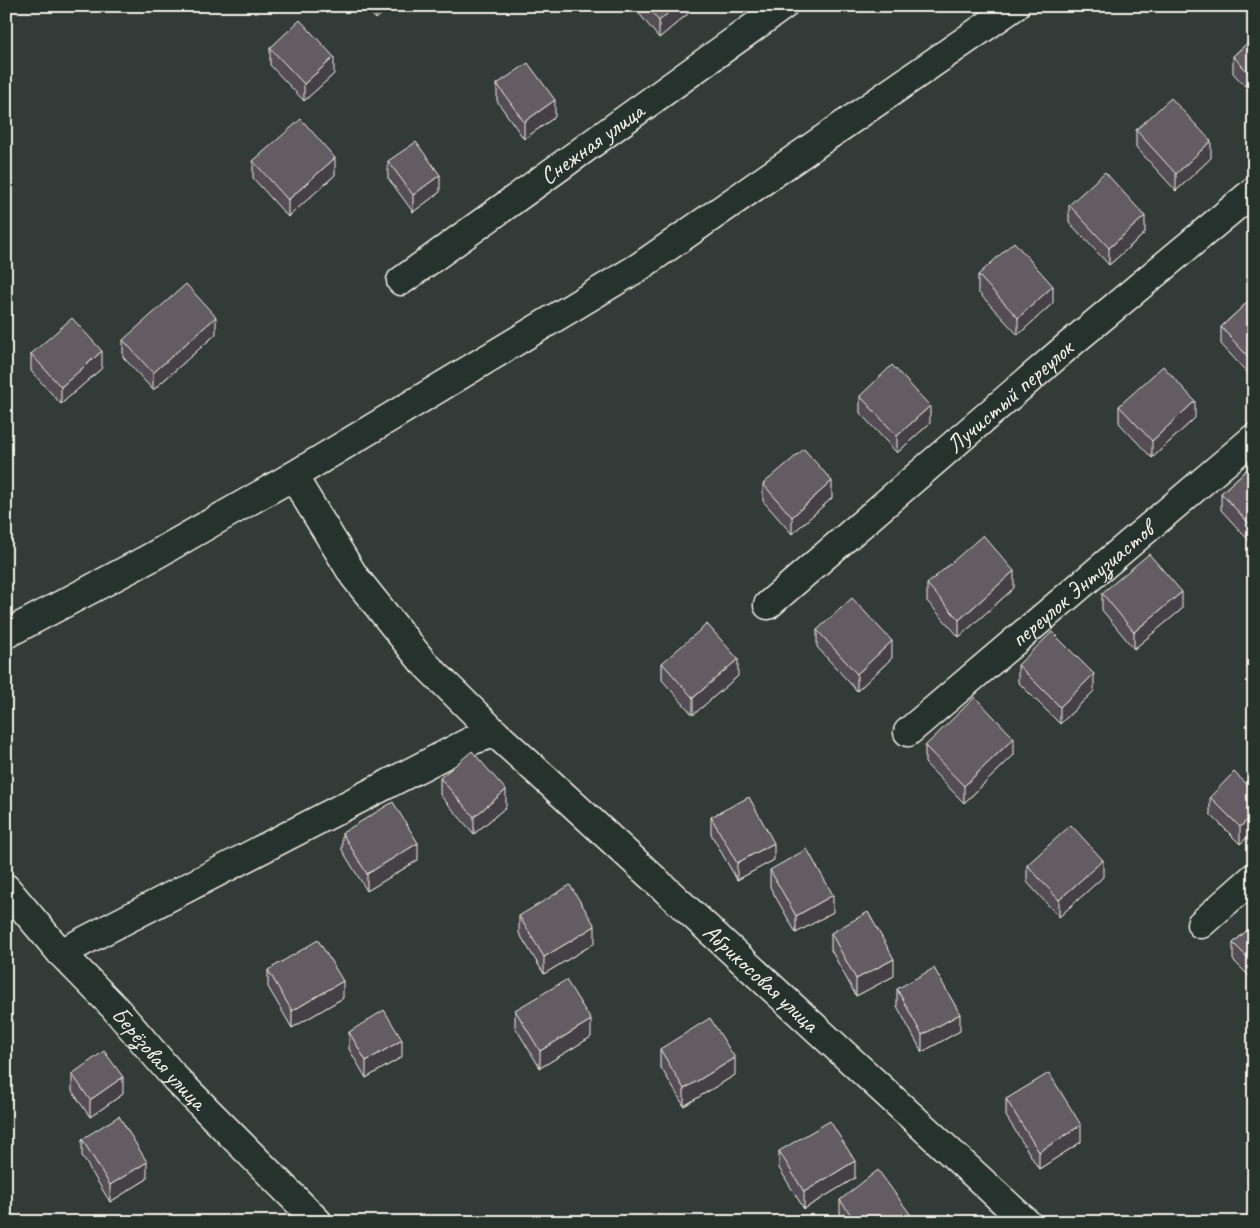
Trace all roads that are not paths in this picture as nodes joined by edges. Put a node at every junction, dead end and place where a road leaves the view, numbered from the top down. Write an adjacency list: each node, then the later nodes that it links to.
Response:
1 (783, 6): 4 (street, Снежная улица)
2 (1015, 6): 6 (street)
3 (1254, 191): 7 (street, Лучистый переулок)
4 (401, 281)
5 (1254, 438): 9 (street, переулок Энтузиастов)
6 (293, 476): 8 (street); 10 (street, Абрикосовая улица)
7 (768, 605)
8 (8, 634)
9 (908, 732)
10 (496, 733): 14 (street); 16 (street, Абрикосовая улица)
11 (1254, 877): 13 (street)
12 (6, 888): 14 (street, Берёзовая улица)
13 (1201, 924)
14 (61, 953): 15 (street, Берёзовая улица)
15 (318, 1222)
16 (1026, 1222)

